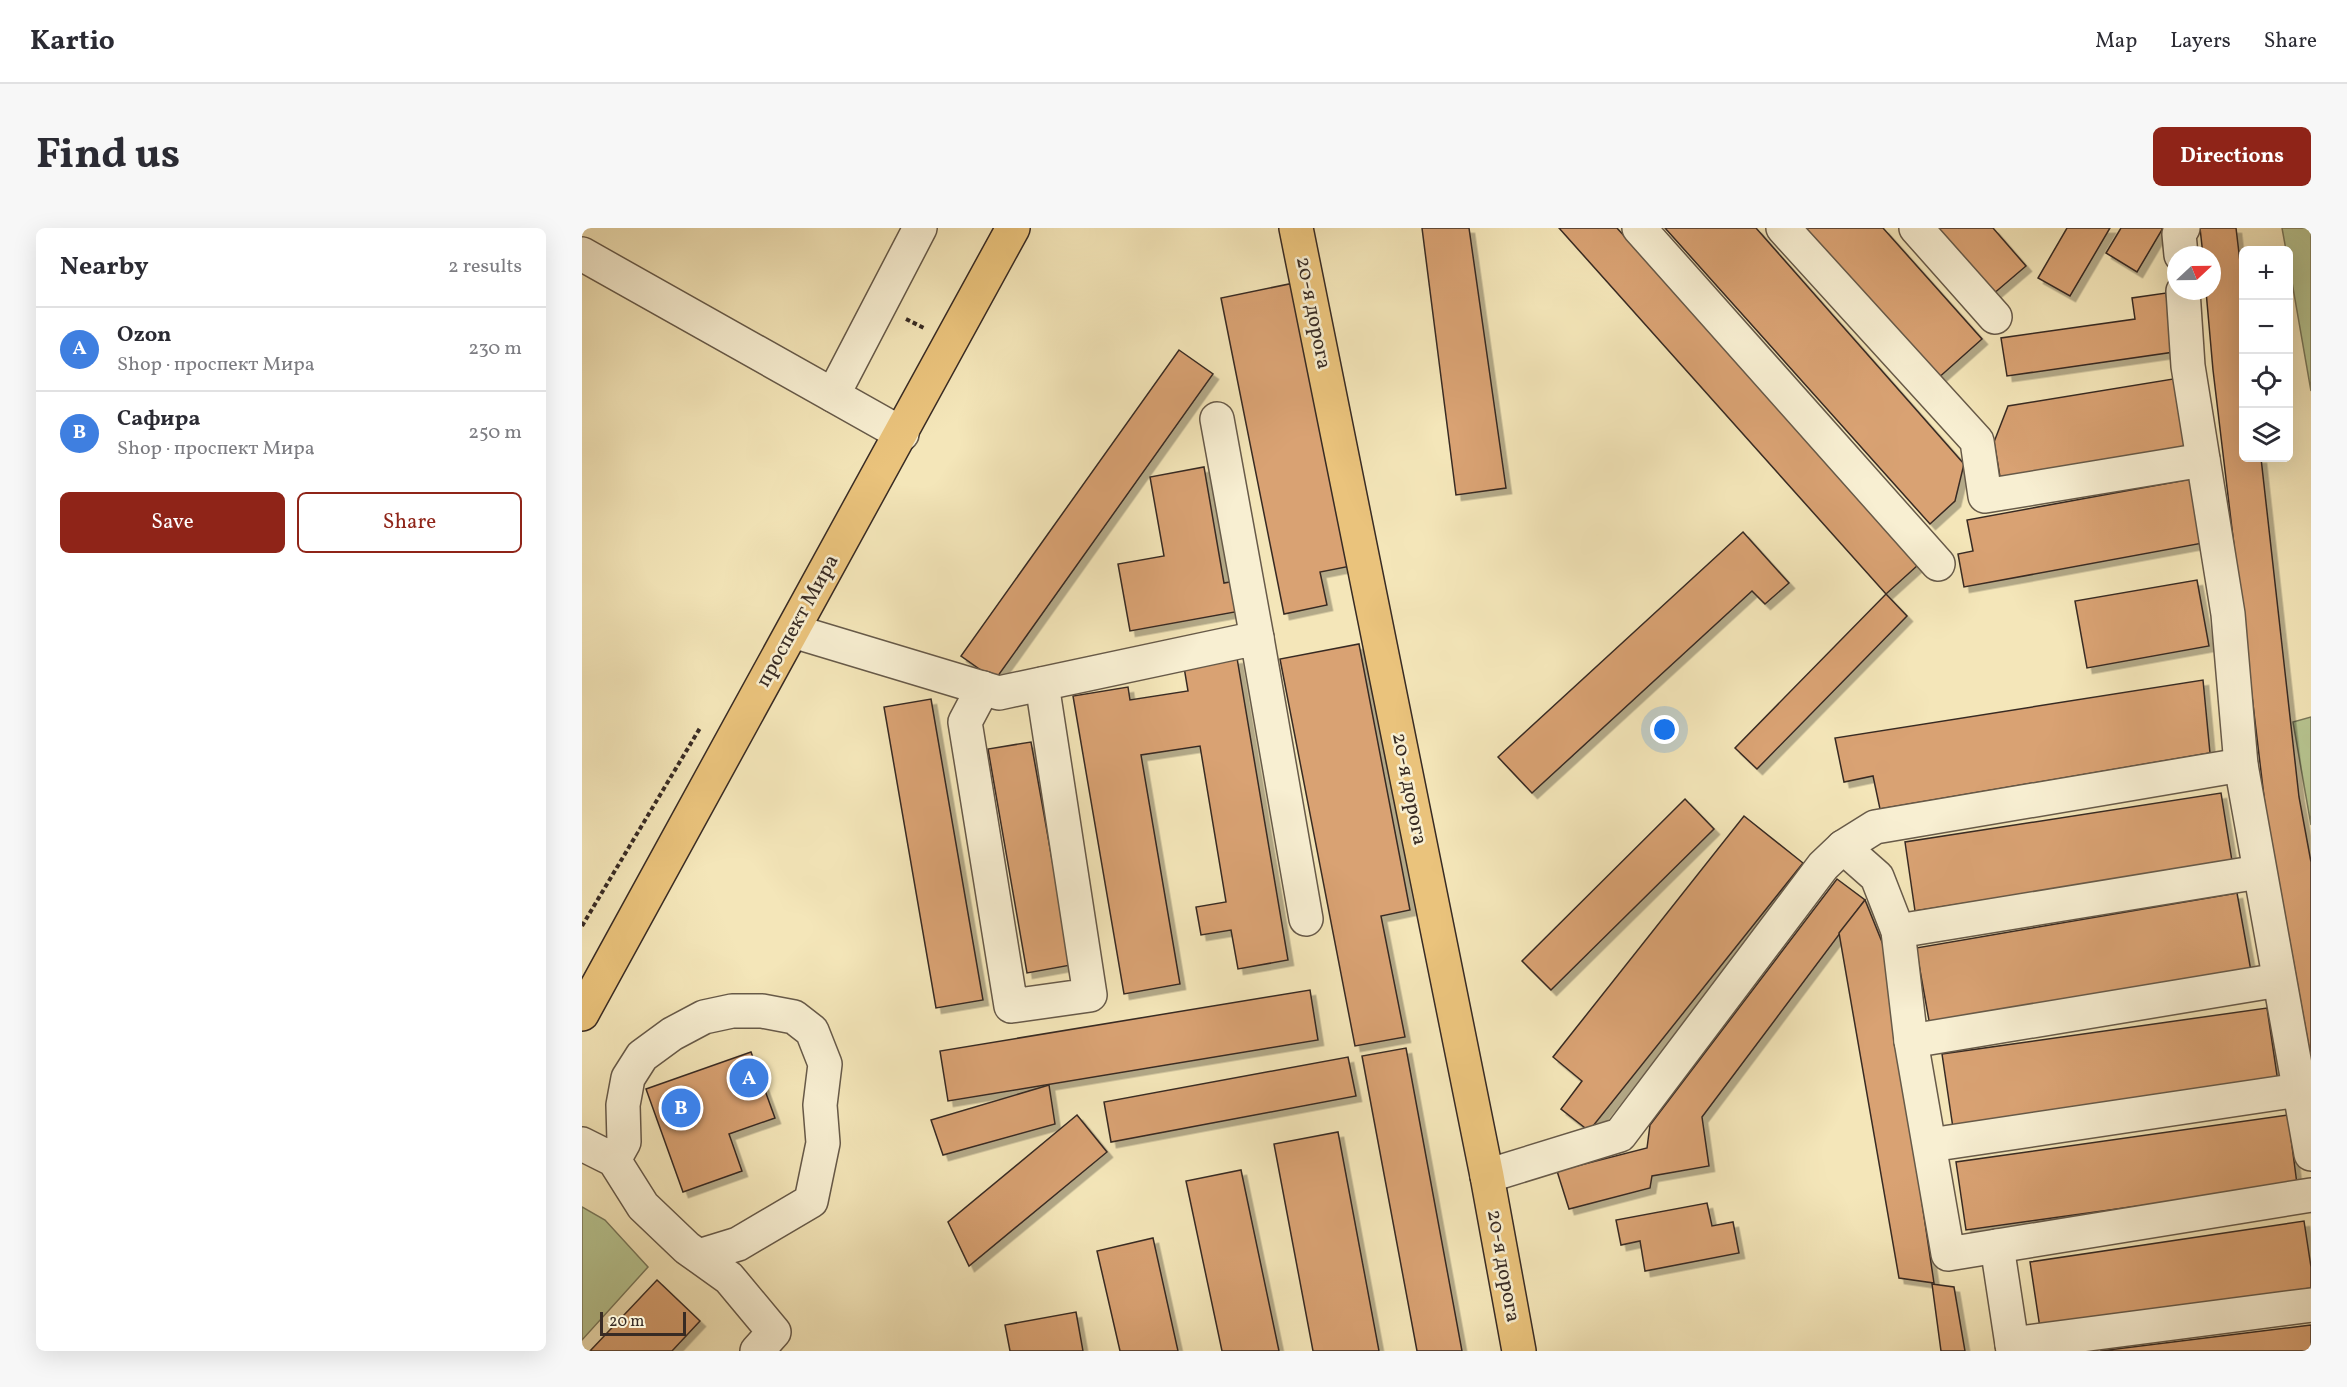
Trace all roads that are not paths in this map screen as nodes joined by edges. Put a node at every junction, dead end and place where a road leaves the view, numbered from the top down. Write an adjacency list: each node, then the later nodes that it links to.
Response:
1 (920, 228): 12 (lane)
2 (1013, 228): 14 (main road, проспект Мира)
3 (1296, 228): 34 (main road, 20-я дорога)
4 (1639, 228): 16 (lane)
5 (1783, 228): 15 (lane)
6 (1916, 228): 11 (lane)
7 (2183, 228): 8 (lane)
8 (2180, 246)
9 (582, 254): 12 (lane)
10 (2184, 300): 15 (lane)
11 (1995, 317)
12 (833, 395): 14 (lane)
13 (1217, 419): 18 (lane)
14 (902, 434): 17 (main road, проспект Мира)
15 (2203, 460): 21 (lane)
16 (1938, 564)
17 (793, 631): 20 (lane); 27 (main road, проспект Мира)
18 (1257, 638): 19 (lane); 24 (lane)
19 (1042, 684): 20 (lane); 20 (lane)
20 (983, 688)
21 (2241, 765): 22 (lane); 23 (lane)
22 (1843, 847): 25 (lane); 34 (lane)
23 (2259, 872): 25 (lane); 26 (lane)
24 (1306, 919)
25 (1898, 930): 28 (lane)
26 (2280, 980): 28 (lane); 29 (lane)
27 (582, 1014)
28 (1911, 1041): 31 (lane)
29 (2299, 1090): 31 (lane); 32 (lane)
30 (582, 1144): 33 (lane)
31 (1930, 1145): 36 (lane)
32 (2311, 1154)
33 (614, 1160): 37 (lane); 37 (lane)
34 (1487, 1176): 41 (main road, 20-я дорога)
35 (2311, 1195): 36 (lane)
36 (1997, 1246): 39 (lane)
37 (699, 1256): 40 (lane)
38 (2311, 1305): 39 (lane)
39 (2013, 1348)
40 (758, 1351)
41 (1519, 1351)

